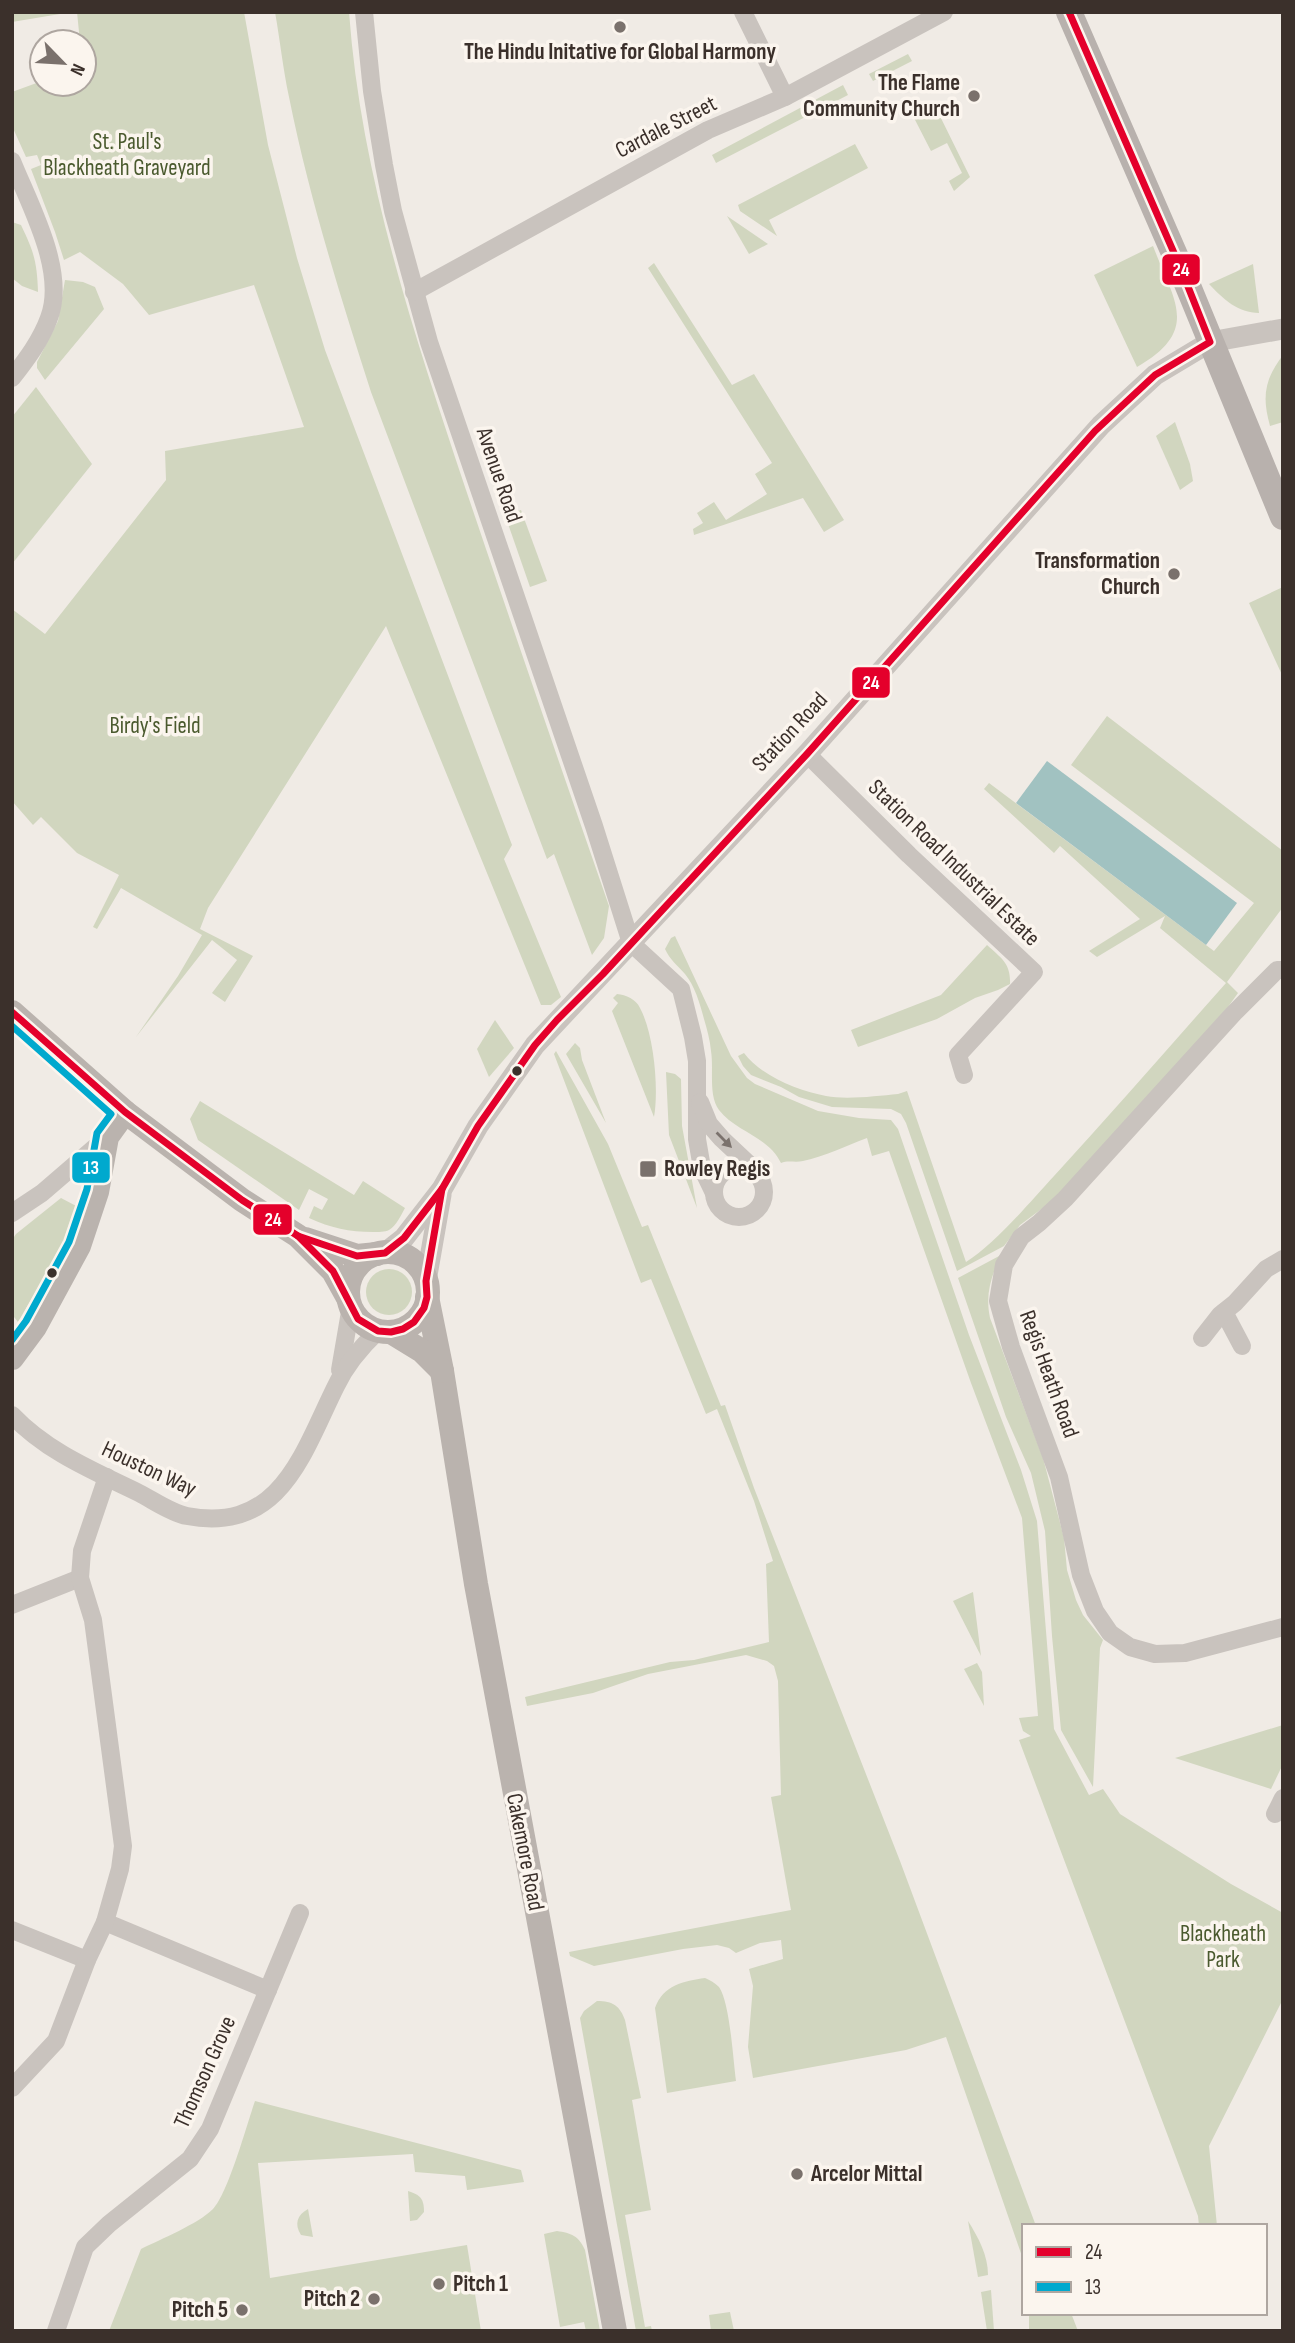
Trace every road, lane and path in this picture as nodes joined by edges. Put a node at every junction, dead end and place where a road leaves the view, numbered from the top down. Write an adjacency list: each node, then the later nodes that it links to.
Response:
1 (364, 12): 7 (street, Avenue Road)
2 (743, 12): 5 (street)
3 (944, 12): 5 (street, Cardale Street)
4 (1069, 12): 9 (main road)
5 (785, 97): 7 (street, Cardale Street)
6 (12, 161): 10 (street)
7 (414, 292): 13 (street, Avenue Road)
8 (1283, 329): 9 (street)
9 (1210, 342): 11 (main road); 12 (street, Station Road)
10 (12, 378)
11 (1283, 517)
12 (807, 754): 13 (street, Station Road); 16 (street, Station Road Industrial Estate)
13 (631, 943): 17 (street); 21 (street, Station Road)
14 (1283, 970): 40 (street, Regis Heath Road)
15 (12, 1012): 18 (main road)
16 (964, 1075)
17 (698, 1099): 20 (street, one-way to 20); 22 (street)
18 (124, 1112): 19 (main road); 24 (main road)
19 (107, 1137): 23 (street); 33 (main road)
20 (759, 1175): 22 (street); 22 (street)
21 (442, 1189): 25 (street, Station Road); 27 (street, Station Road)
22 (714, 1193)
23 (12, 1213)
24 (298, 1236): 25 (main road); 28 (main road)
25 (381, 1253): 27 (main road); 28 (main road)
26 (1283, 1259): 29 (street)
27 (427, 1289): 30 (main road); 34 (main road, Cakemore Road)
28 (349, 1302): 30 (main road); 35 (street, Houston Way)
29 (1224, 1312): 31 (street); 32 (street)
30 (384, 1332): 34 (main road); 35 (street, Houston Way)
31 (1202, 1338)
32 (1242, 1346)
33 (13, 1354)
34 (442, 1371): 48 (main road, Cakemore Road)
35 (337, 1384): 37 (street, Houston Way)
36 (12, 1415): 37 (street, Houston Way)
37 (107, 1477): 38 (street)
38 (79, 1578): 39 (street); 42 (street)
39 (12, 1605)
40 (1283, 1627)
41 (300, 1913): 45 (street, Thomson Grove)
42 (106, 1922): 44 (street); 45 (street)
43 (12, 1930): 44 (street)
44 (87, 1960): 46 (street)
45 (268, 1990): 47 (street, Thomson Grove)
46 (12, 2088)
47 (56, 2331)
48 (615, 2331)

